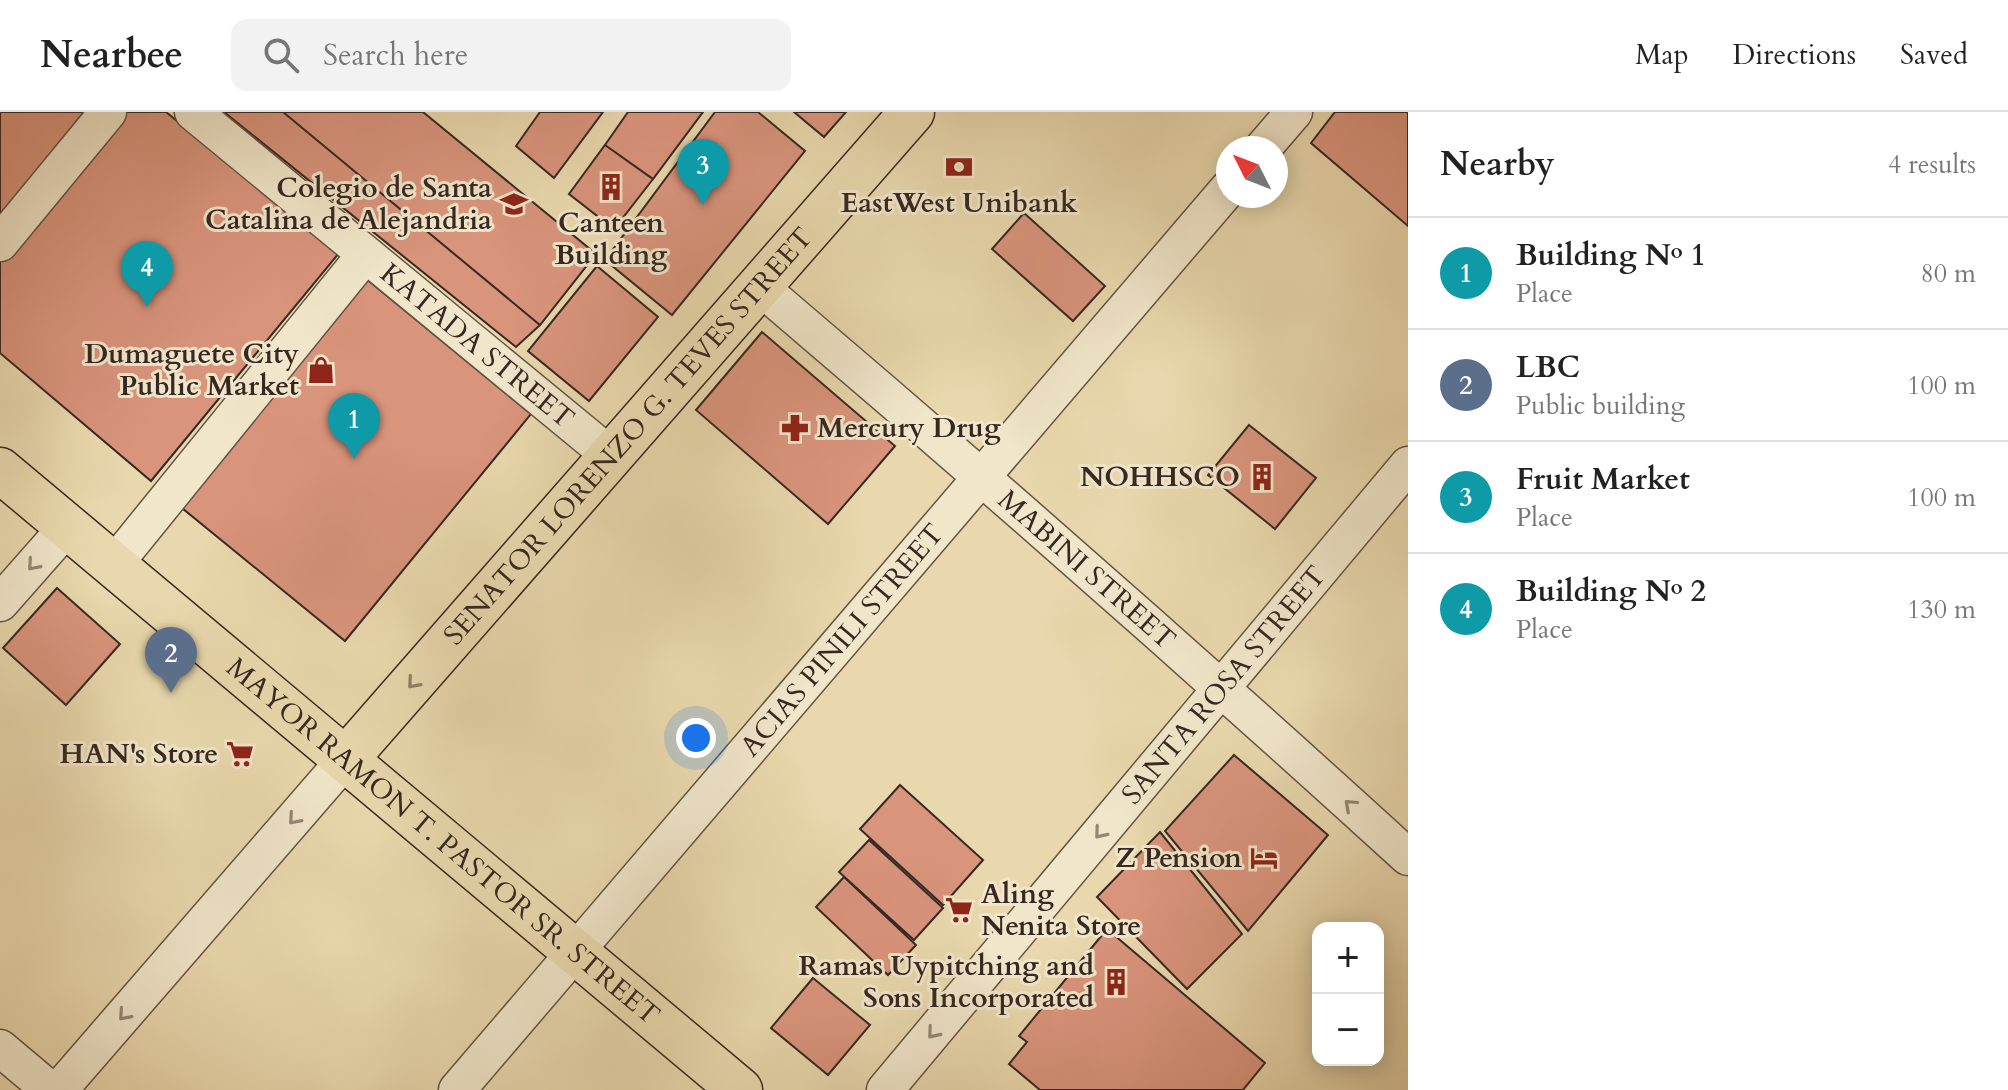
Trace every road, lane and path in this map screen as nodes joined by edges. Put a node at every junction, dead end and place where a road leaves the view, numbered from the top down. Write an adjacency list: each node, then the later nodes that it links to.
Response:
1 (108, 112): 7 (street)
2 (193, 112): 8 (street, KATADA STREET)
3 (912, 112): 9 (main road, SENATOR LORENZO G. TEVES STREET)
4 (1294, 112): 5 (street)
5 (1273, 136)
6 (1216, 203): 13 (street, ACIAS PINILI STREET)
7 (0, 243)
8 (365, 255): 10 (street, KATADA STREET); 15 (street)
9 (760, 287): 10 (main road, SENATOR LORENZO G. TEVES STREET); 13 (street, MABINI STREET)
10 (611, 456): 18 (main road, SENATOR LORENZO G. TEVES STREET, one-way to 18)
11 (1408, 465): 17 (street, SANTA ROSA STREET)
12 (0, 470): 14 (main road, MAYOR RAMON T. PASTOR SR. STREET)
13 (983, 476): 17 (street, MABINI STREET); 20 (street, ACIAS PINILI STREET)
14 (67, 527): 15 (main road, MAYOR RAMON T. PASTOR SR. STREET); 16 (street, one-way to 16)
15 (112, 567): 18 (main road, MAYOR RAMON T. PASTOR SR. STREET)
16 (0, 603)
17 (1222, 688): 19 (street, MABINI STREET, one-way to 17); 26 (street, SANTA ROSA STREET, one-way to 26)
18 (345, 760): 20 (main road, MAYOR RAMON T. PASTOR SR. STREET); 23 (street, one-way to 23)
19 (1408, 857)
20 (575, 952): 24 (street, ACIAS PINILI STREET); 25 (main road, MAYOR RAMON T. PASTOR SR. STREET)
21 (0, 1048): 22 (street)
22 (50, 1090)
23 (59, 1090)
24 (457, 1090)
25 (740, 1090)
26 (885, 1090)

